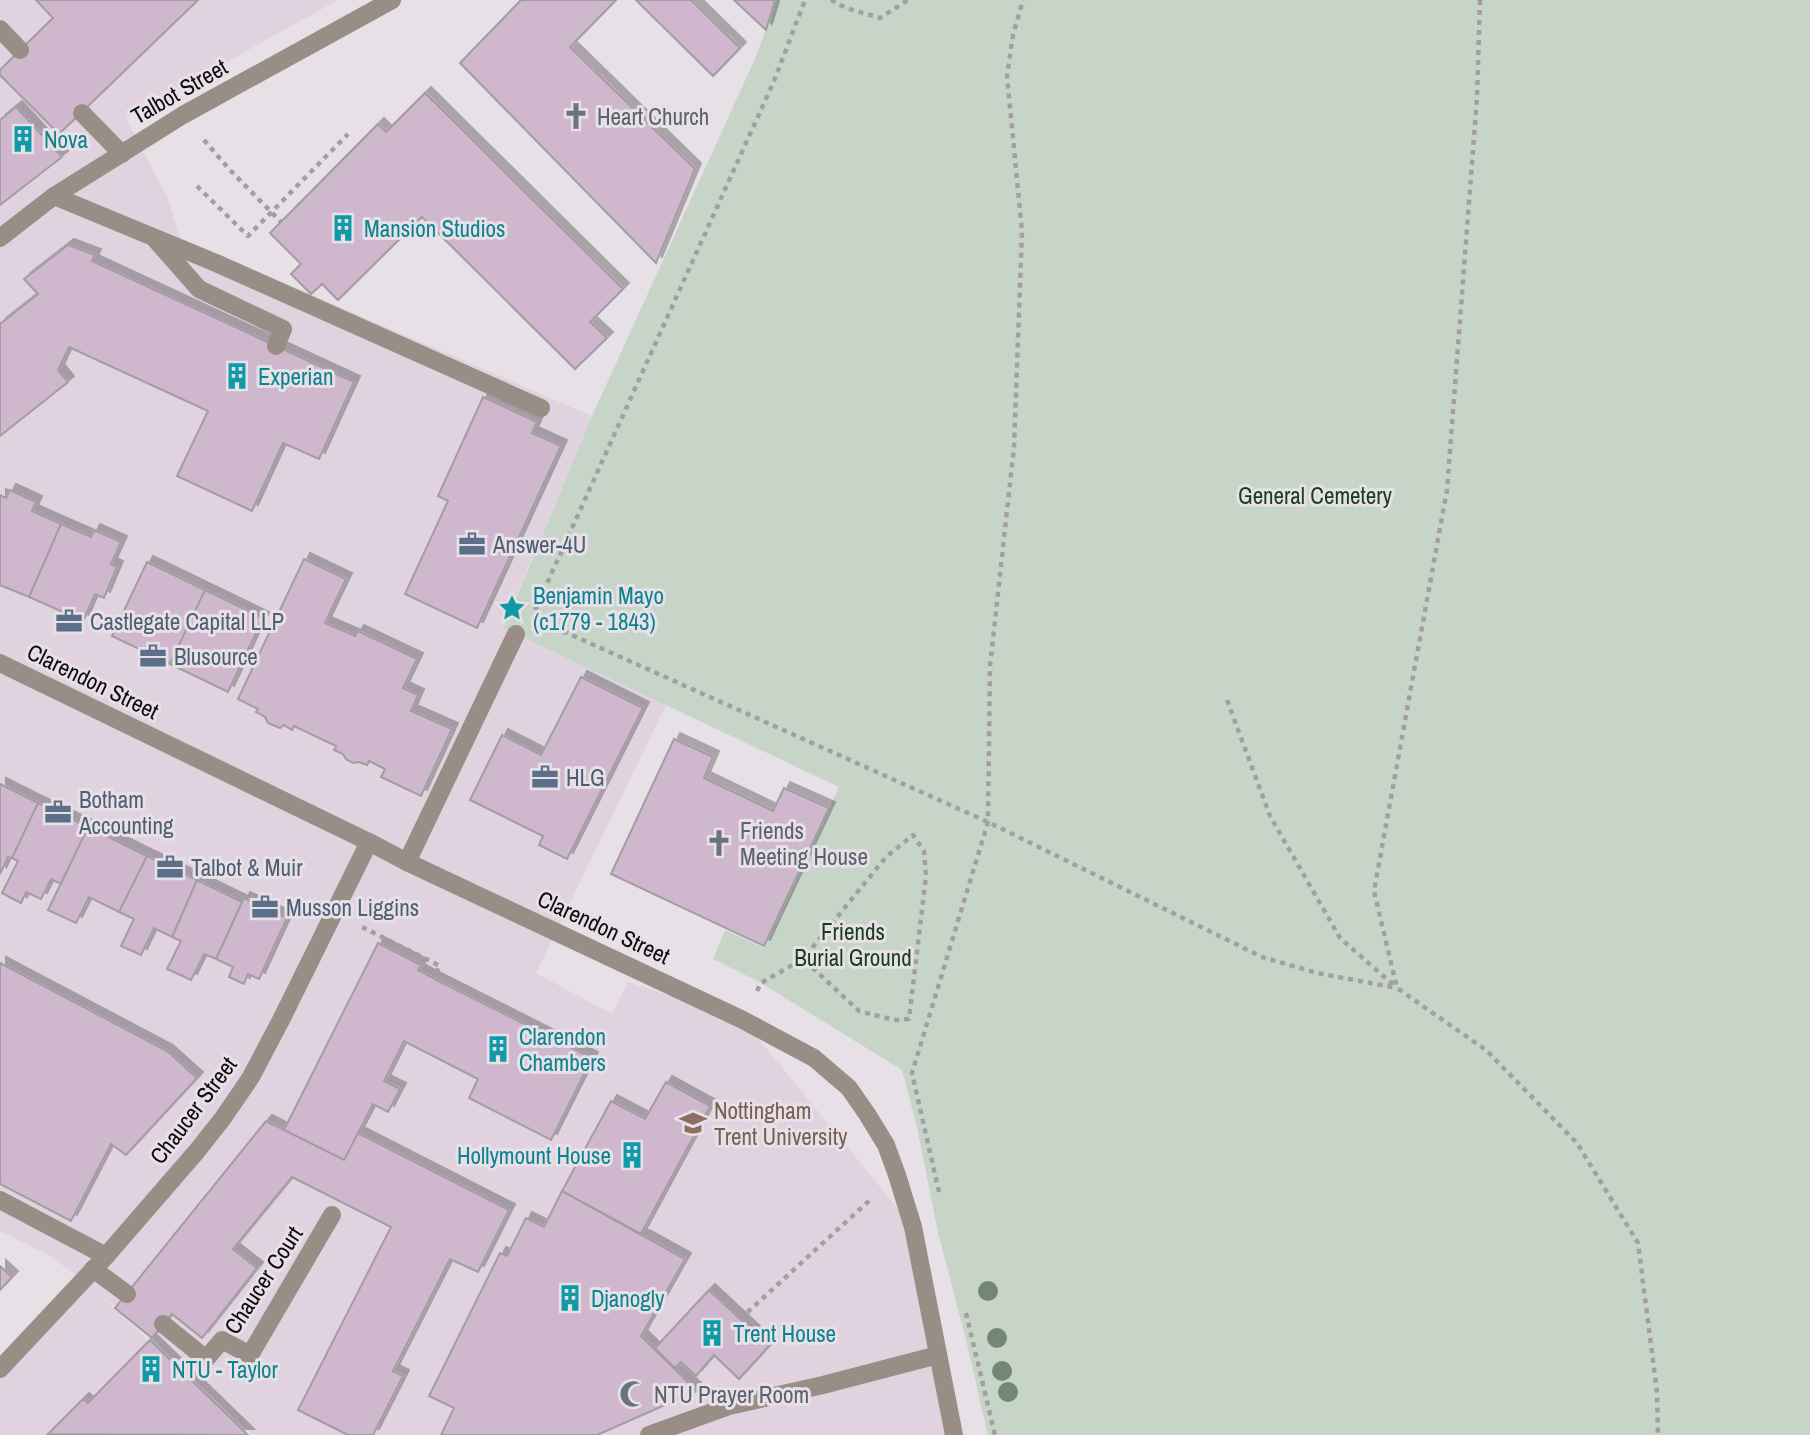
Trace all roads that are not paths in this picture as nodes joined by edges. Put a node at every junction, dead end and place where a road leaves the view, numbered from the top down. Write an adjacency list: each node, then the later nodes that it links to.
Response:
1 (392, 0): 5 (street, Talbot Street)
2 (0, 29): 3 (street)
3 (20, 50)
4 (82, 113): 5 (street)
5 (122, 154): 6 (street, Talbot Street)
6 (54, 196): 7 (street); 8 (street, Talbot Street)
7 (152, 236): 9 (street); 10 (street)
8 (0, 238)
9 (276, 346)
10 (541, 408)
11 (516, 634): 14 (street)
12 (0, 663): 13 (street, Clarendon Street)
13 (369, 842): 14 (street, Clarendon Street); 17 (street, Chaucer Street)
14 (407, 862): 20 (street, Clarendon Street)
15 (0, 1200): 17 (street)
16 (332, 1216): 19 (street, Chaucer Court)
17 (99, 1262): 18 (street); 21 (street, Chaucer Street)
18 (127, 1294)
19 (163, 1324)
20 (938, 1355): 22 (street); 23 (street, Clarendon Street)
21 (0, 1369)
22 (649, 1435)
23 (954, 1435)

